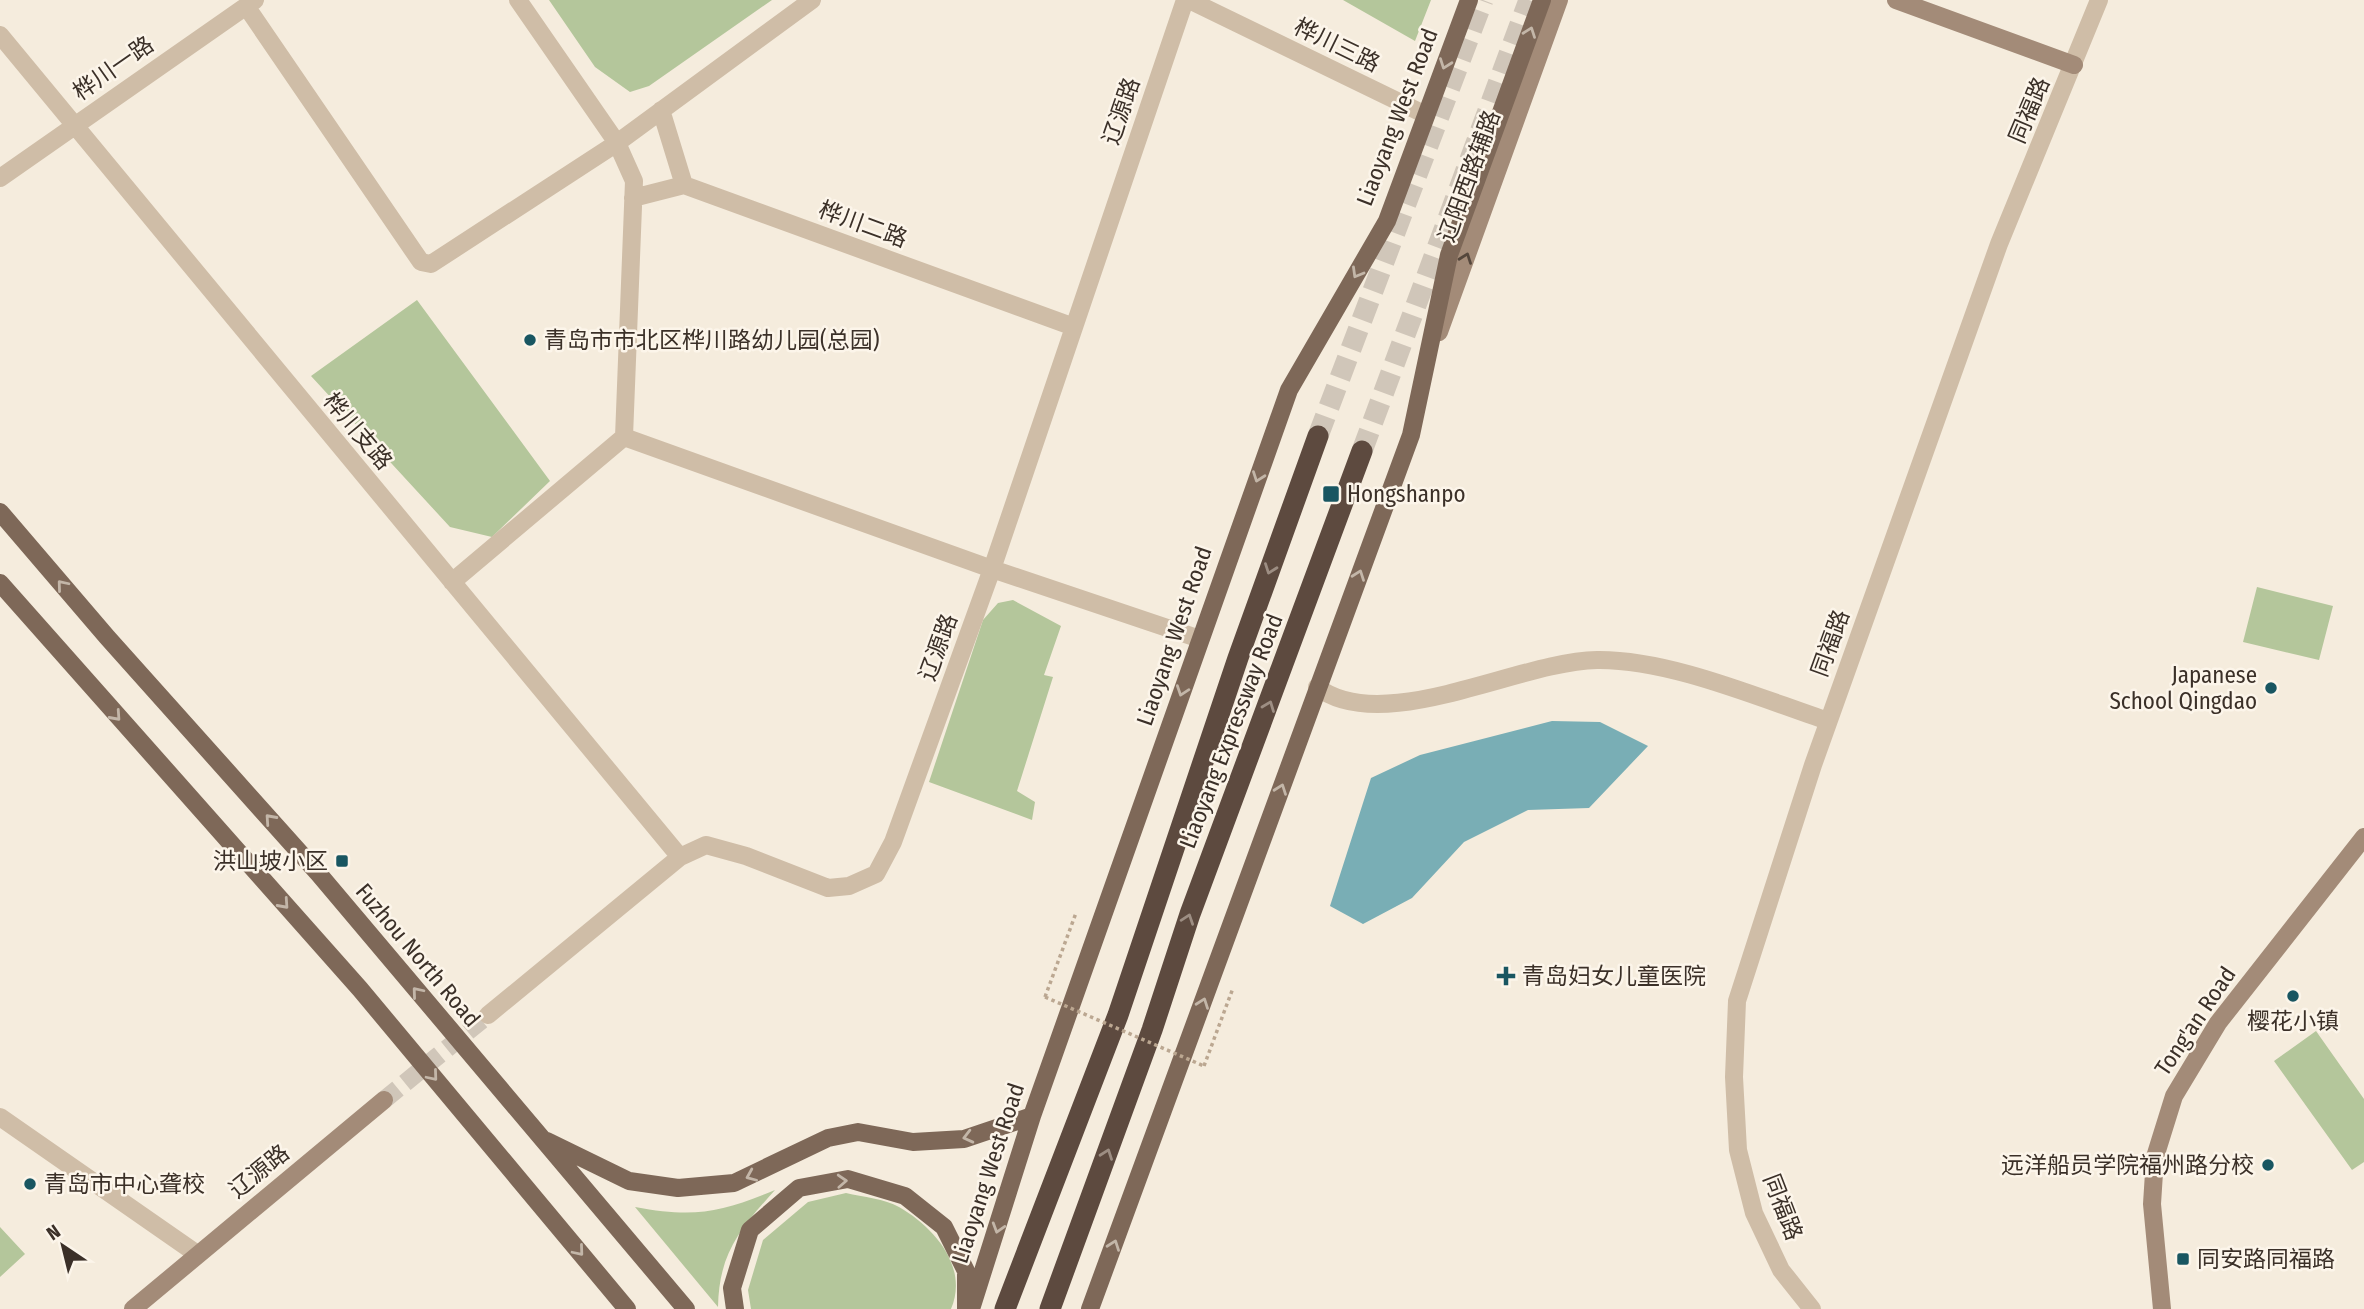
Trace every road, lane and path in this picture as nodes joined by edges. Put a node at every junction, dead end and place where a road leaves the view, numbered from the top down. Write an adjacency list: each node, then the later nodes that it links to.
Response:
1 (518, 0): 15 (street)
2 (812, 0): 12 (street)
3 (1187, 0): 13 (street, 桦川三路); 19 (street, 辽源路)
4 (1469, 0): 13 (main road, Liaoyang West Road, one-way to 13)
5 (1542, 0): 20 (main road, one-way to 5)
6 (1559, 0): 20 (street, 辽阳西路辅路, one-way to 6)
7 (1896, 0): 11 (street)
8 (2099, 0): 11 (street, 同福路)
9 (250, 3): 14 (street, 桦川一路); 15 (street)
10 (0, 35): 14 (street, 桦川支路)
11 (2074, 65): 30 (street, 同福路)
12 (661, 110): 15 (street); 17 (street)
13 (1426, 115): 28 (main road, Liaoyang West Road, one-way to 28)
14 (74, 125): 16 (street, 桦川一路); 26 (street, 桦川支路)
15 (617, 143): 18 (street)
16 (0, 178)
17 (684, 185): 18 (street); 19 (street, 桦川二路)
18 (633, 198): 22 (street)
19 (1074, 327): 25 (street, 辽源路)
20 (1426, 368): 29 (main road, one-way to 20)
21 (1318, 436): 47 (highway, Liaoyang Expressway Road, one-way to 47)
22 (624, 437): 25 (street); 26 (street)
23 (1362, 451): 48 (highway, Liaoyang Expressway Road, one-way to 23)
24 (0, 512): 39 (main road, Fuzhou North Road, one-way to 24)
25 (992, 569): 28 (street); 32 (street, 辽源路)
26 (452, 582): 32 (street, 桦川支路)
27 (0, 583): 41 (main road, one-way to 41)
28 (1200, 639): 37 (main road, Liaoyang West Road, one-way to 37)
29 (1317, 687): 30 (street); 49 (main road, one-way to 29)
30 (1828, 721): 50 (street, 同福路)
31 (2364, 837): 51 (street, Tong'an Road)
32 (680, 857): 35 (street, 辽源路)
33 (1076, 913): 34 (path, bridge)
34 (1233, 988)
35 (488, 1015)
36 (384, 1100): 40 (street, 辽源路)
37 (1032, 1116): 39 (main road, one-way to 39); 46 (main road, Liaoyang West Road, one-way to 46)
38 (0, 1117): 40 (street)
39 (540, 1138): 44 (main road, Fuzhou North Road)
40 (197, 1254): 42 (street, 辽源路)
41 (614, 1301): 43 (main road)
42 (133, 1309)
43 (627, 1309)
44 (686, 1309)
45 (735, 1309): 46 (main road, one-way to 46)
46 (968, 1309)
47 (1005, 1309)
48 (1050, 1309)
49 (1090, 1309)
50 (1812, 1309)
51 (2162, 1309)

